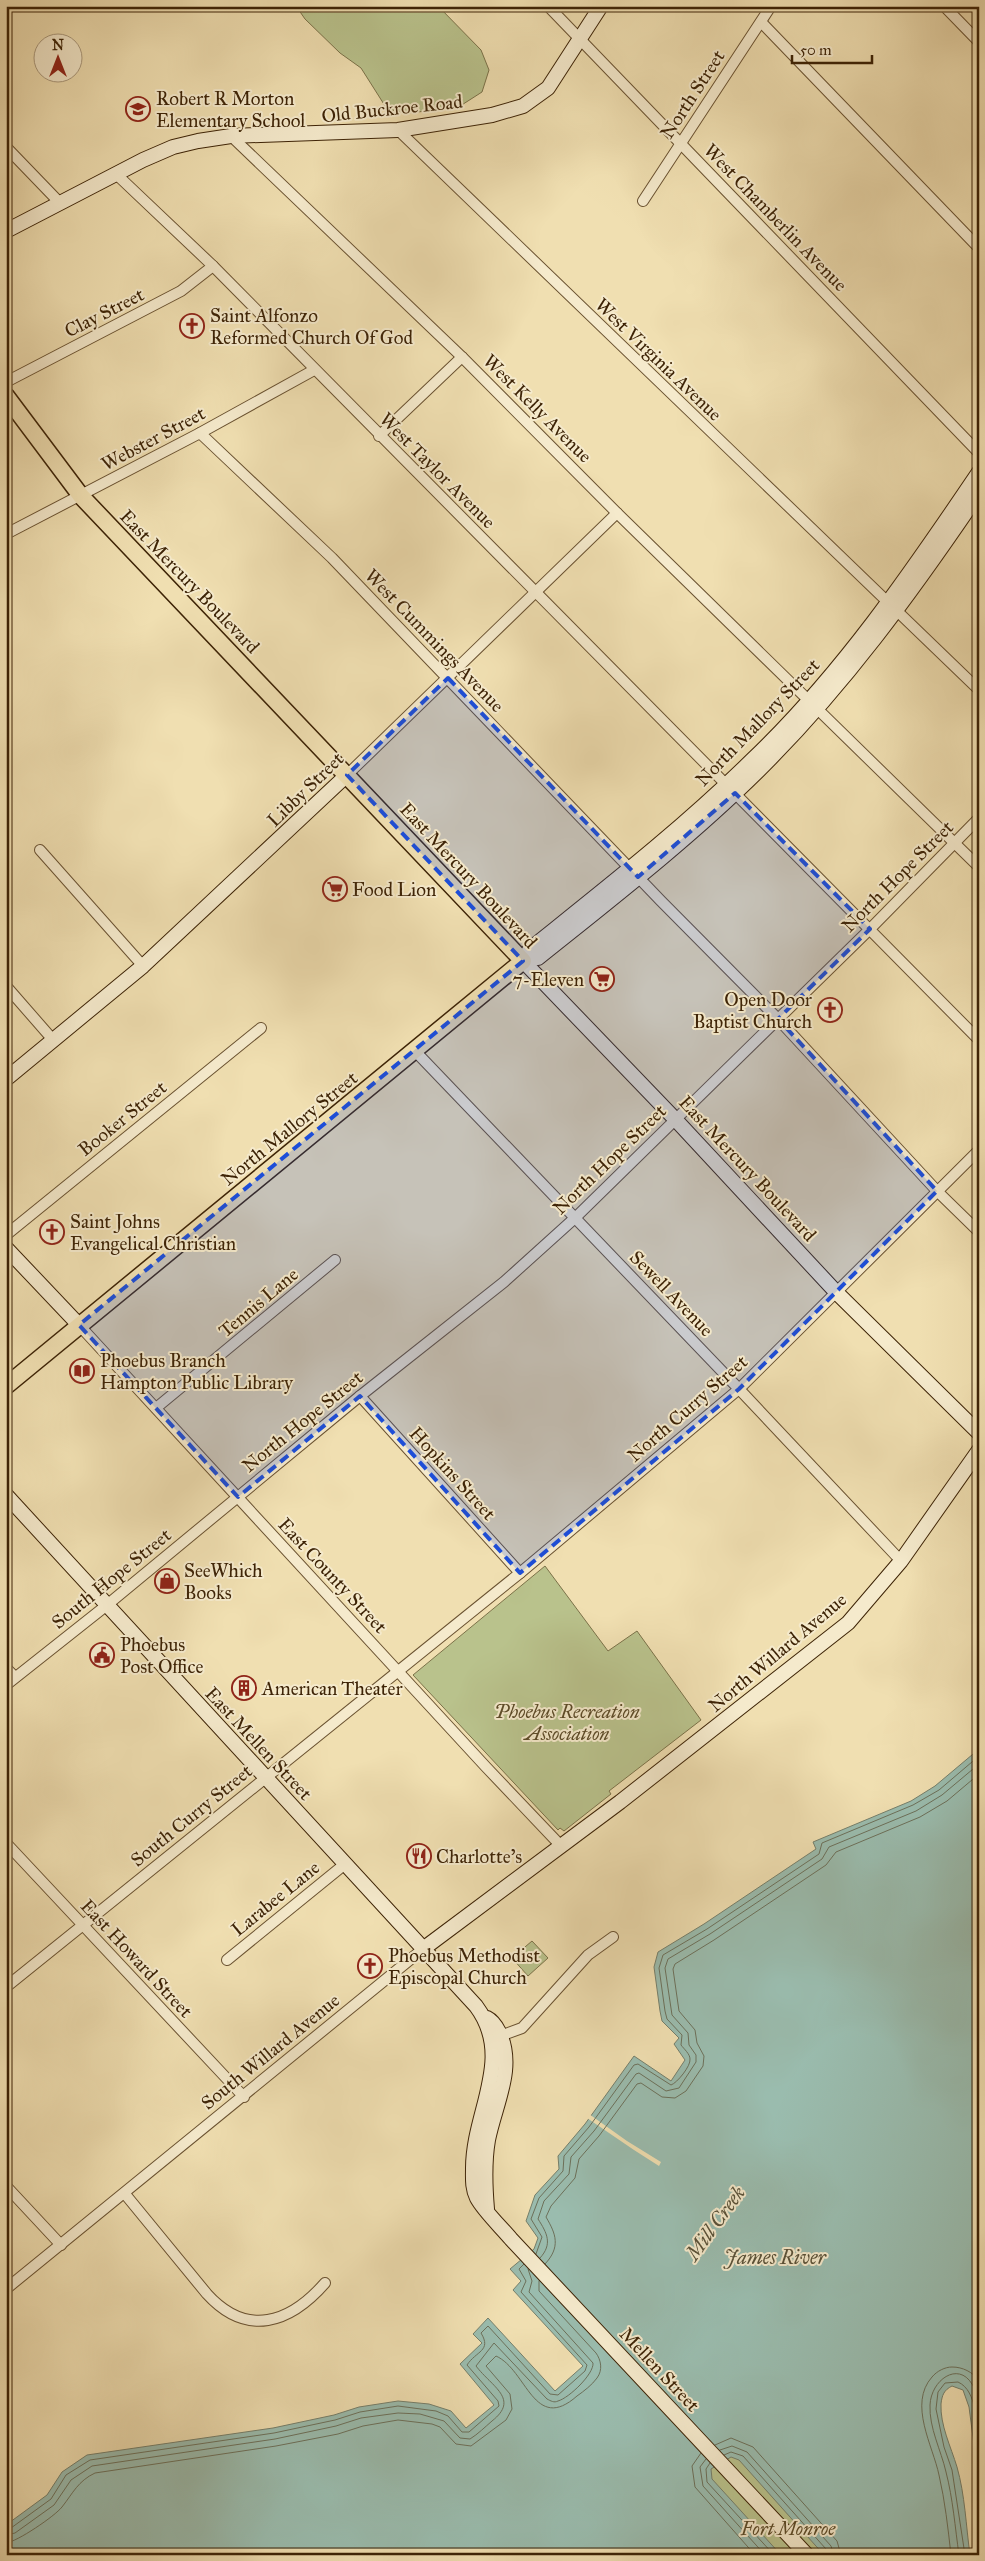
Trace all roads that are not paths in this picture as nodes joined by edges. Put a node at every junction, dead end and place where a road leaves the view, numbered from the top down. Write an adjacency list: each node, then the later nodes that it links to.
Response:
1 (548, 6): 6 (street, West Chamberlin Avenue)
2 (600, 6): 6 (main road, Old Buckroe Road)
3 (771, 6): 5 (street, North Street)
4 (944, 6): 7 (street)
5 (761, 22): 10 (street, North Street); 16 (street)
6 (580, 40): 8 (main road, Old Buckroe Road); 10 (street, West Chamberlin Avenue)
7 (979, 42)
8 (398, 130): 9 (main road, Old Buckroe Road); 31 (street, West Virginia Avenue)
9 (230, 136): 12 (main road, Old Buckroe Road); 18 (street, West Kelly Avenue)
10 (681, 142): 13 (street, North Street); 24 (street, West Chamberlin Avenue)
11 (6, 147): 14 (street)
12 (116, 173): 14 (main road, Old Buckroe Road); 17 (street, West Taylor Avenue)
13 (643, 201)
14 (60, 203): 15 (main road, Old Buckroe Road)
15 (6, 231)
16 (979, 248)
17 (213, 266): 19 (street, West Taylor Avenue); 20 (street, Clay Street)
18 (462, 357): 23 (street); 28 (street, West Kelly Avenue)
19 (314, 370): 22 (street, Webster Street); 23 (street, West Taylor Avenue)
20 (6, 382)
21 (6, 396): 27 (main road, East Mercury Boulevard)
22 (200, 433): 27 (street, Webster Street); 32 (street, West Cummings Avenue)
23 (379, 436): 30 (street, West Taylor Avenue)
24 (979, 453)
25 (979, 472): 31 (main road, North Mallory Street)
26 (979, 493): 31 (main road, North Mallory Street)
27 (80, 496): 29 (street, Webster Street); 35 (main road, East Mercury Boulevard)
28 (617, 513): 30 (street, Libby Street); 34 (street, West Kelly Avenue)
29 (6, 534)
30 (536, 592): 32 (street, Libby Street); 36 (street, West Taylor Avenue)
31 (892, 608): 33 (street, West Virginia Avenue); 34 (main road, North Mallory Street)
32 (448, 678): 35 (street, Libby Street); 41 (street, West Cummings Avenue)
33 (979, 690)
34 (813, 704): 36 (main road, North Mallory Street); 38 (street, West Kelly Avenue)
35 (347, 775): 43 (main road, East Mercury Boulevard); 44 (main road, Libby Street)
36 (731, 789): 41 (main road, North Mallory Street); 42 (street, West Taylor Avenue)
37 (979, 818): 38 (street, North Hope Street)
38 (954, 842): 40 (street, West Kelly Avenue); 42 (street, North Hope Street)
39 (40, 850): 44 (street)
40 (979, 867)
41 (634, 872): 43 (main road, North Mallory Street); 46 (street, West Cummings Avenue)
42 (870, 929): 46 (street, North Hope Street); 48 (street, West Taylor Avenue)
43 (523, 961): 50 (main road, North Mallory Street); 52 (main road, East Mercury Boulevard)
44 (143, 966): 49 (main road, Libby Street)
45 (6, 986): 49 (street)
46 (778, 1019): 52 (street, North Hope Street); 54 (street, West Cummings Avenue)
47 (261, 1028): 57 (street, Booker Street)
48 (979, 1040)
49 (54, 1041): 51 (main road, Libby Street)
50 (415, 1051): 55 (street, Sewell Avenue); 61 (main road, North Mallory Street)
51 (6, 1080)
52 (675, 1119): 55 (street, North Hope Street); 60 (main road, East Mercury Boulevard)
53 (979, 1150): 54 (street, North Curry Street)
54 (937, 1191): 56 (street, West Cummings Avenue); 60 (street, North Curry Street)
55 (576, 1217): 63 (street, Sewell Avenue); 64 (street, North Hope Street)
56 (979, 1232)
57 (6, 1235)
58 (6, 1248): 61 (main road)
59 (336, 1260): 65 (street, Tennis Lane)
60 (836, 1292): 63 (street, North Curry Street); 66 (main road, East Mercury Boulevard)
61 (79, 1325): 62 (main road, North Mallory Street); 65 (street, East County Street)
62 (6, 1386)
63 (739, 1389): 70 (street, Sewell Avenue); 71 (street, North Curry Street)
64 (360, 1396): 69 (street, North Hope Street); 71 (street, Hopkins Street)
65 (156, 1408): 69 (street, East County Street)
66 (979, 1433)
67 (979, 1450): 70 (main road, North Willard Avenue)
68 (6, 1495): 72 (main road, East Mellen Street)
69 (238, 1497): 72 (street, South Hope Street); 74 (street, East County Street)
70 (900, 1561): 79 (main road, North Willard Avenue)
71 (520, 1573): 74 (street, North Curry Street)
72 (107, 1605): 75 (street, South Hope Street); 77 (main road, East Mellen Street)
73 (6, 1668): 75 (street)
74 (398, 1671): 77 (street, South Curry Street); 79 (street, East County Street)
75 (15, 1677): 76 (street, South Hope Street)
76 (6, 1685)
77 (265, 1778): 80 (main road, East Mellen Street); 81 (street, South Curry Street)
78 (6, 1842): 81 (street, East Howard Street)
79 (562, 1847): 83 (main road, South Willard Avenue)
80 (346, 1864): 83 (main road, East Mellen Street); 84 (street, Larabee Lane)
81 (82, 1925): 85 (street, South Curry Street); 87 (street, East Howard Street)
82 (613, 1937): 86 (street)
83 (424, 1949): 86 (main road, East Mellen Street); 87 (street, South Willard Avenue)
84 (227, 1960)
85 (6, 1987)
86 (496, 2037): 93 (main road, Mellen Street)
87 (244, 2097): 89 (street, South Willard Avenue)
88 (6, 2186): 90 (street)
89 (125, 2194): 90 (street, South Willard Avenue); 91 (street)
90 (61, 2245): 92 (street, South Willard Avenue)
91 (325, 2283)
92 (6, 2289)
93 (807, 2555)

